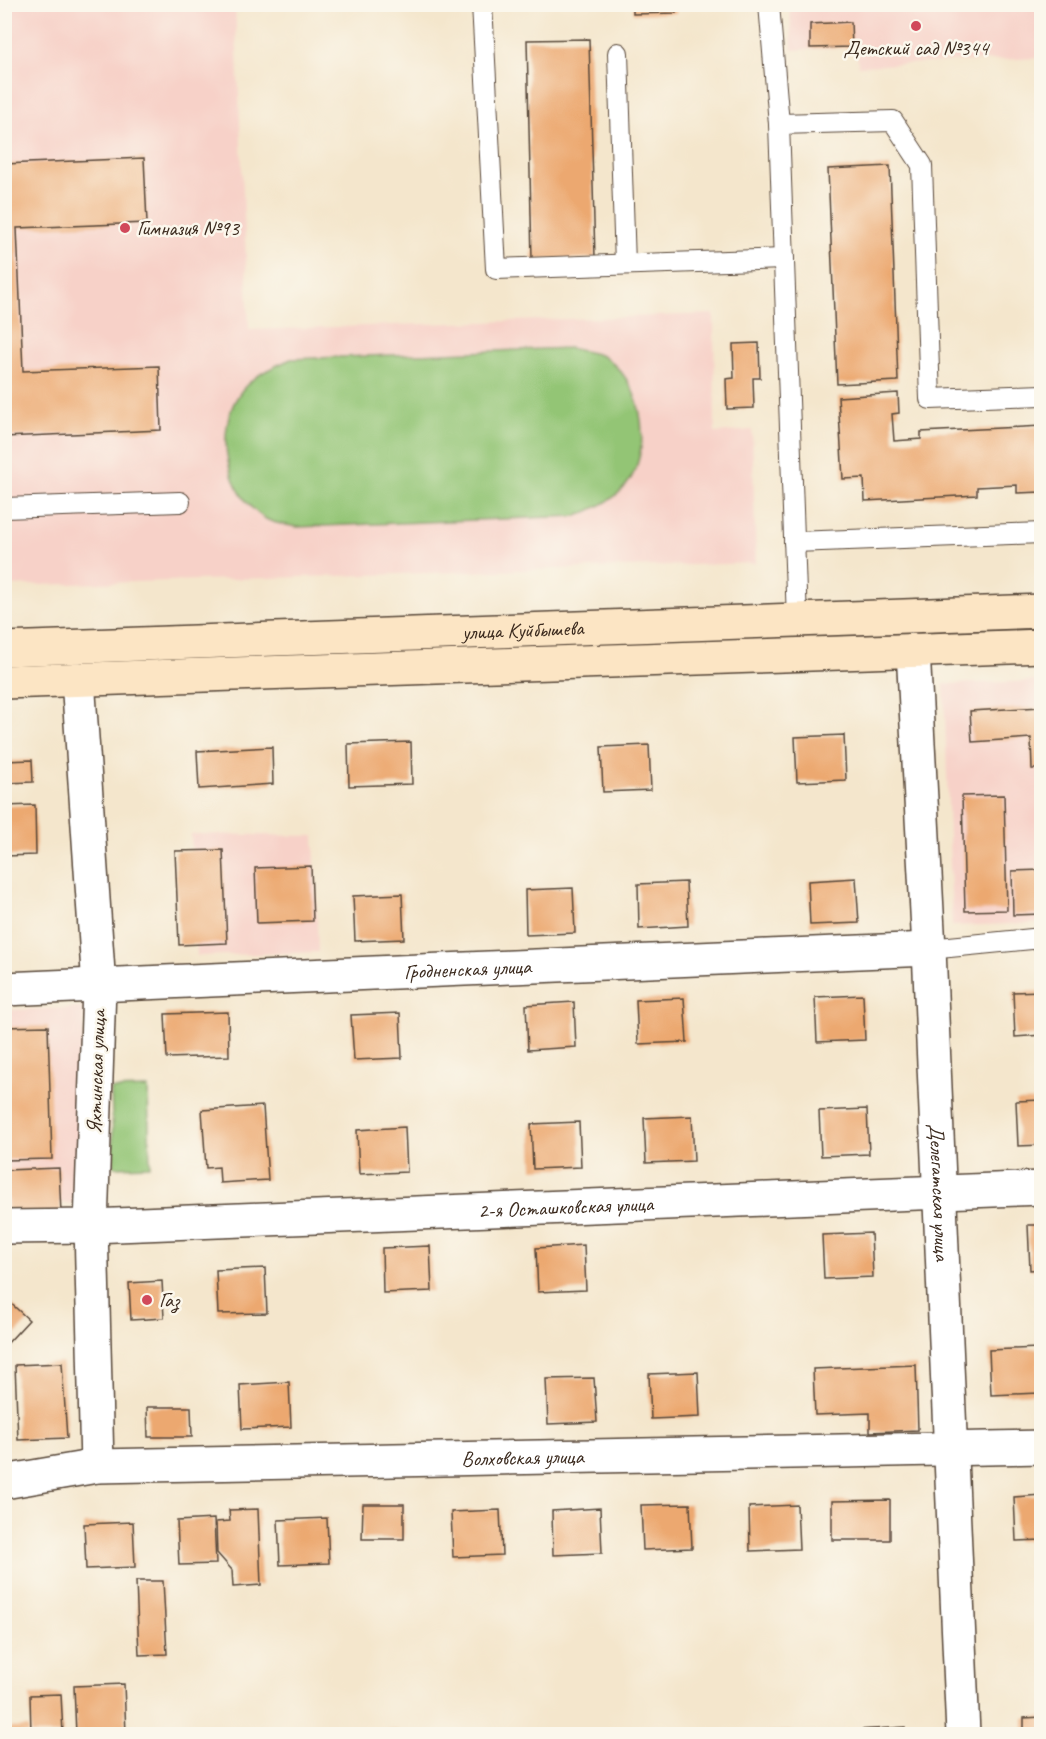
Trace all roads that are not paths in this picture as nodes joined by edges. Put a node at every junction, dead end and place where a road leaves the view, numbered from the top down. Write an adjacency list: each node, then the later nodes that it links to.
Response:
1 (482, 4): 6 (lane)
2 (769, 4): 4 (lane)
3 (618, 53): 6 (lane)
4 (779, 124): 5 (lane); 7 (lane)
5 (784, 259): 6 (lane); 11 (lane)
6 (626, 264)
7 (1041, 394)
8 (180, 502): 9 (lane)
9 (4, 508)
10 (1041, 533): 11 (lane)
11 (794, 542): 14 (lane)
12 (1041, 611): 13 (main road, улица Куйбышева)
13 (912, 615): 14 (main road, улица Куйбышева); 18 (main road)
14 (797, 620): 15 (main road, улица Куйбышева)
15 (77, 646): 17 (main road, улица Куйбышева); 19 (main road)
16 (1041, 646): 18 (main road, улица Куйбышева)
17 (4, 649)
18 (913, 650): 19 (main road, улица Куйбышева); 22 (street, Делегатская улица)
19 (78, 679): 20 (main road, улица Куйбышева); 23 (street, Яхтинская улица)
20 (4, 682)
21 (1041, 938): 22 (lane)
22 (929, 949): 23 (street, Гродненская улица); 26 (street, Делегатская улица)
23 (99, 987): 24 (street, Гродненская улица); 27 (street, Яхтинская улица)
24 (4, 990)
25 (1041, 1188): 26 (street, 2-я Осташковская улица)
26 (939, 1191): 27 (street, 2-я Осташковская улица); 30 (street, Делегатская улица)
27 (91, 1226): 28 (street, 2-я Осташковская улица); 31 (street, Яхтинская улица)
28 (4, 1227)
29 (1041, 1447): 30 (street, Волховская улица)
30 (950, 1451): 31 (street, Волховская улица); 33 (street, Делегатская улица)
31 (97, 1466): 32 (street, Волховская улица)
32 (4, 1482)
33 (963, 1734)

